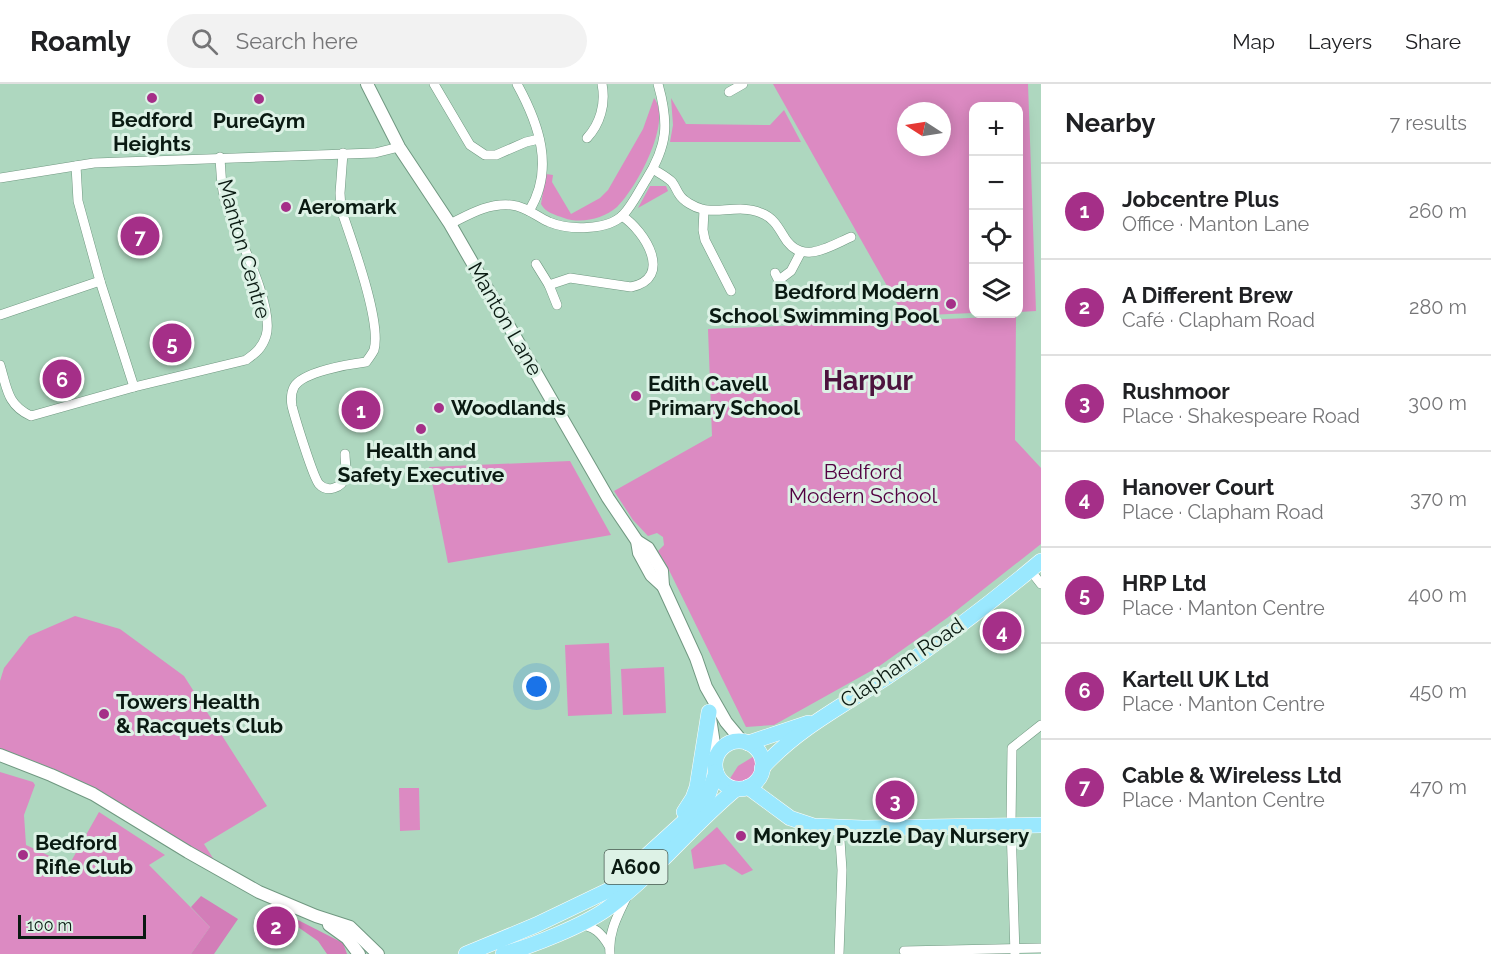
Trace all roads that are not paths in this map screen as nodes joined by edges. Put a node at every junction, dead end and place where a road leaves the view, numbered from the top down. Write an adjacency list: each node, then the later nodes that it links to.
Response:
1 (367, 84): 8 (street, Manton Lane)
2 (434, 84): 7 (street)
3 (517, 84): 7 (street)
4 (602, 84): 6 (street)
5 (658, 84): 12 (street)
6 (587, 138)
7 (539, 139): 15 (street)
8 (399, 147): 9 (street); 17 (street, Manton Lane)
9 (343, 153): 10 (street); 29 (street)
10 (220, 158): 11 (street); 28 (street, Manton Centre)
11 (76, 166): 13 (street); 22 (street)
12 (653, 169): 14 (street); 16 (street)
13 (0, 178)
14 (704, 210): 19 (street); 24 (street)
15 (529, 211): 16 (street); 17 (street)
16 (622, 216): 23 (street)
17 (450, 224): 32 (street, Manton Lane)
18 (851, 237): 19 (street)
19 (801, 252): 21 (street)
20 (536, 264): 23 (street)
21 (779, 280)
22 (100, 281): 26 (street); 28 (street)
23 (549, 285): 25 (street)
24 (731, 291)
25 (557, 305)
26 (0, 315)
27 (0, 365): 28 (street, Manton Centre)
28 (134, 387)
29 (345, 454)
30 (1036, 566): 31 (street); 34 (main road, Clapham Road / A600)
31 (1041, 584)
32 (706, 687): 33 (street, Manton Lane); 36 (street, Manton Lane)
33 (709, 712): 38 (street, Manton Lane); 45 (main road)
34 (819, 719): 36 (main road, Clapham Road / A600); 39 (main road, Clapham Road / A600)
35 (1041, 725): 42 (street)
36 (744, 742): 38 (main road, A600); 39 (main road)
37 (0, 755): 47 (street)
38 (716, 764): 40 (main road); 45 (main road, A600)
39 (761, 771): 40 (main road, A600); 41 (main road)
40 (742, 788): 41 (main road); 46 (main road, A600)
41 (769, 802): 44 (main road)
42 (1011, 825): 43 (main road); 44 (main road); 55 (street)
43 (1041, 825)
44 (843, 827): 60 (street)
45 (675, 828): 49 (main road, A600)
46 (630, 891): 48 (main road, A600); 51 (street)
47 (316, 916): 56 (street); 57 (street)
48 (594, 916): 49 (main road); 50 (main road, A600); 51 (street)
49 (536, 925): 58 (main road, A600)
50 (576, 925): 53 (street); 59 (main road, A600)
51 (612, 933): 53 (street)
52 (1041, 948): 55 (street)
53 (610, 950)
54 (904, 951): 55 (street)
55 (1015, 951)
56 (359, 954)
57 (378, 954)
58 (466, 954)
59 (503, 954)
60 (839, 954)

